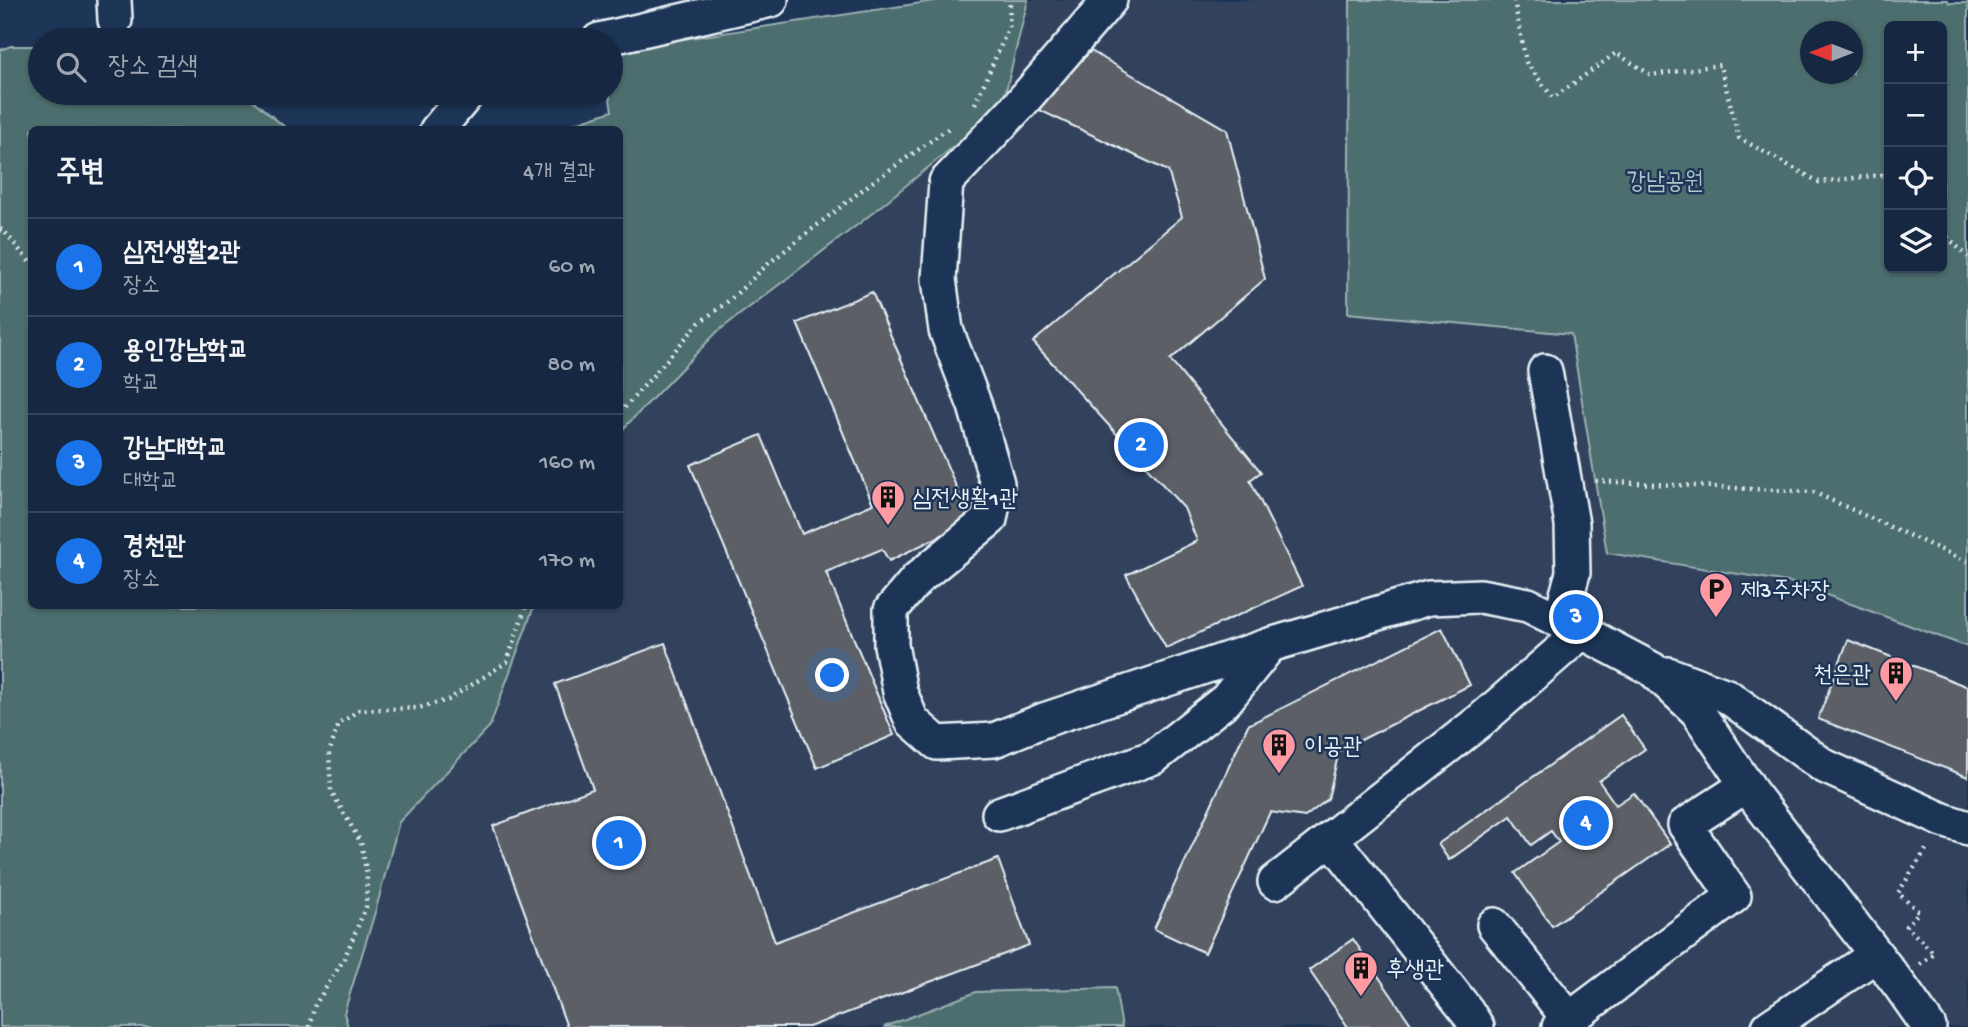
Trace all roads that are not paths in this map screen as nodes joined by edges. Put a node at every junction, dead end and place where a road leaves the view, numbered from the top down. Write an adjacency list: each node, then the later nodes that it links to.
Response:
1 (771, 0): 3 (lane)
2 (1111, 0): 8 (lane)
3 (623, 34)
4 (458, 105): 5 (lane)
5 (441, 126)
6 (1545, 371): 7 (lane)
7 (1571, 626): 8 (lane); 9 (lane); 13 (lane)
8 (1270, 645): 11 (lane)
9 (1652, 669): 10 (lane); 12 (lane)
10 (1747, 785): 16 (lane); 17 (lane)
11 (999, 814)
12 (1956, 824)
13 (1331, 838): 14 (lane); 18 (lane)
14 (1275, 883)
15 (1494, 925): 17 (lane)
16 (1876, 955): 19 (lane); 20 (lane)
17 (1564, 1023)
18 (1477, 1027)
19 (1769, 1027)
20 (1929, 1027)

